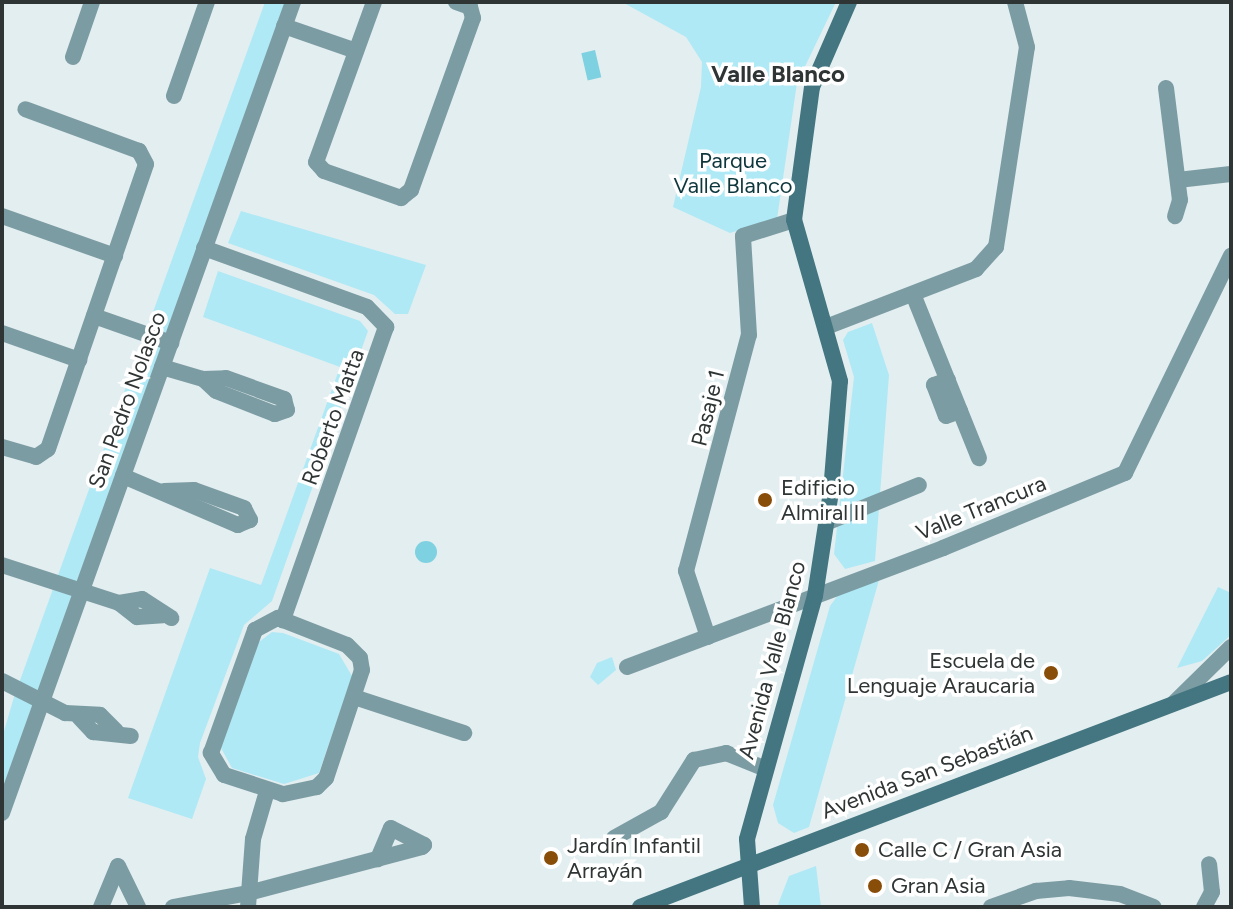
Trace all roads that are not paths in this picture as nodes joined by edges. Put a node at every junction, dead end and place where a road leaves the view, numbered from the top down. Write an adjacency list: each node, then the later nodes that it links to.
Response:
1 (92, 2): 10 (street)
2 (207, 2): 12 (street)
3 (293, 2): 8 (street, San Pedro Nolasco)
4 (374, 2): 9 (street)
5 (456, 2): 9 (street)
6 (849, 2): 18 (street, Avenida Valle Blanco)
7 (1015, 2): 22 (street)
8 (284, 26): 9 (street); 19 (street, San Pedro Nolasco)
9 (356, 51)
10 (73, 57)
11 (1166, 88): 15 (street)
12 (174, 96)
13 (25, 109): 20 (street)
14 (1231, 174): 15 (street)
15 (1178, 180): 17 (street)
16 (2, 216): 20 (street)
17 (1175, 216)
18 (794, 220): 24 (street, Avenida Valle Blanco); 41 (street, Pasaje 1)
19 (204, 248): 26 (street, San Pedro Nolasco); 40 (street, Roberto Matta)
20 (115, 256): 23 (street)
21 (1231, 256): 38 (street, Valle Trancura)
22 (913, 294): 24 (street); 31 (street)
23 (94, 316): 26 (street); 27 (street)
24 (826, 327): 35 (street, Avenida Valle Blanco)
25 (2, 333): 27 (street)
26 (171, 343): 28 (street, San Pedro Nolasco)
27 (79, 360): 30 (street)
28 (162, 367): 29 (street); 32 (street, San Pedro Nolasco)
29 (203, 379)
30 (2, 447)
31 (979, 458)
32 (123, 476): 34 (street); 37 (street, San Pedro Nolasco)
33 (919, 485): 35 (street)
34 (164, 491)
35 (828, 522): 38 (street, Avenida Valle Blanco)
36 (2, 565): 37 (street)
37 (81, 593): 39 (street); 47 (street, San Pedro Nolasco)
38 (815, 596): 41 (street, Valle Trancura); 51 (street, Avenida Valle Blanco)
39 (168, 617)
40 (283, 620): 46 (street); 52 (street)
41 (708, 637): 43 (street, Valle Trancura)
42 (1231, 647): 48 (street)
43 (627, 667)
44 (2, 681): 47 (street)
45 (1231, 682): 48 (street, Avenida San Sebastián)
46 (354, 697): 49 (street); 52 (street)
47 (43, 700): 50 (street); 53 (street, San Pedro Nolasco)
48 (1174, 703): 56 (street, Avenida San Sebastián)
49 (464, 733)
50 (124, 734)
51 (766, 769): 54 (street); 56 (street, Avenida Valle Blanco)
52 (267, 791): 59 (street)
53 (4, 803)
54 (614, 838)
55 (378, 859): 59 (street)
56 (746, 863): 63 (street, Avenida San Sebastián); 64 (street, Avenida Valle Blanco)
57 (1209, 864): 67 (street)
58 (1036, 899): 65 (street); 66 (street)
59 (248, 900): 62 (street)
60 (101, 907): 61 (street)
61 (138, 907)
62 (173, 907)
63 (640, 907)
64 (752, 907)
65 (991, 907)
66 (1154, 907)
67 (1204, 907)

